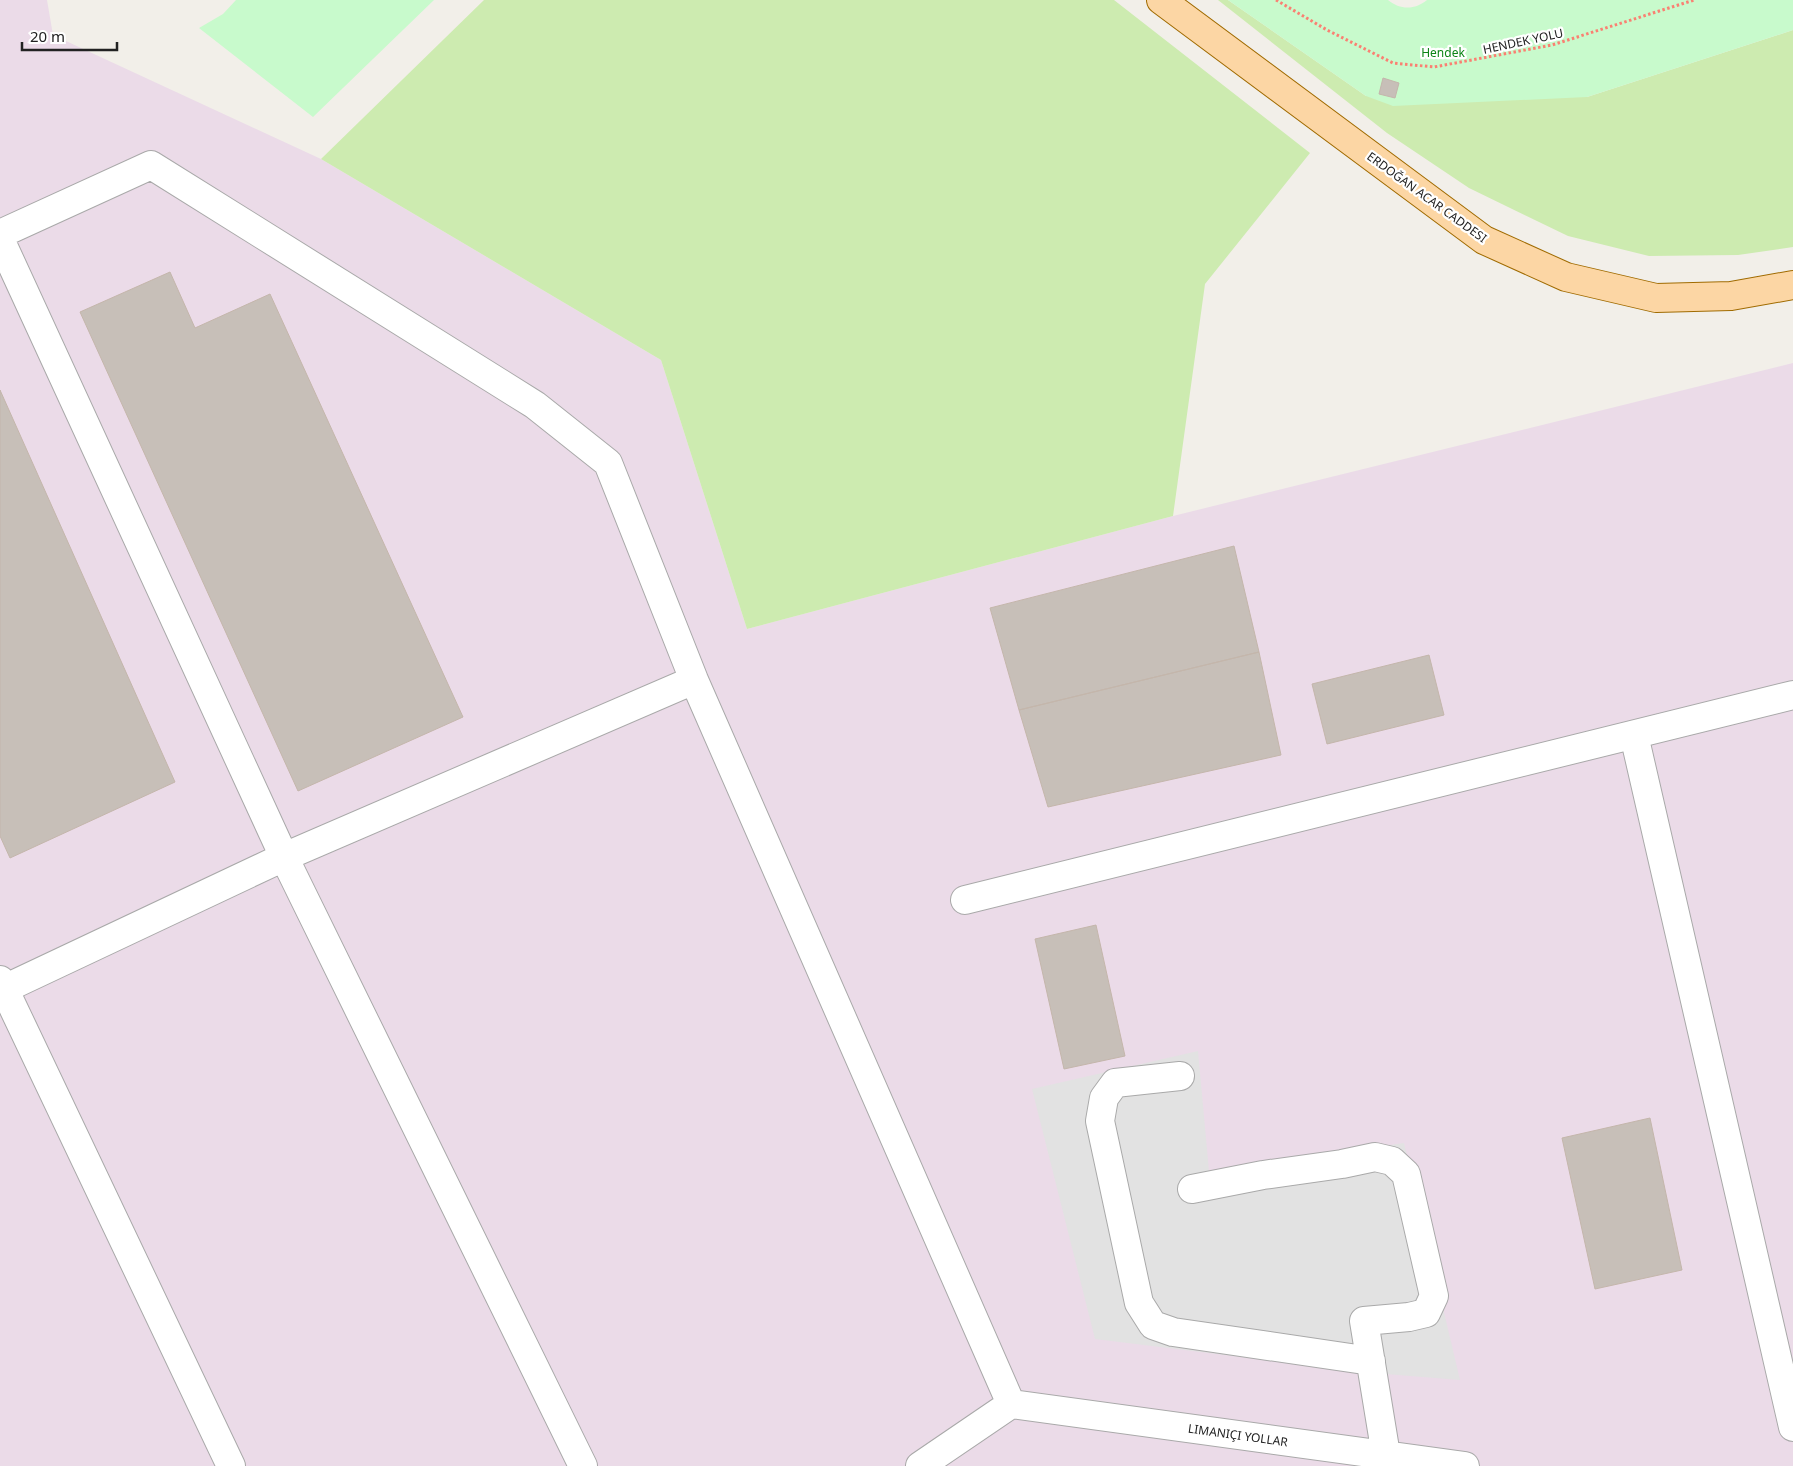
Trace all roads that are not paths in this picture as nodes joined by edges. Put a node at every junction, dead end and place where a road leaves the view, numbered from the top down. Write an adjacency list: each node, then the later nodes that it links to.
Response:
1 (1160, 0): 4 (main road, ERDOĞAN ACAR CADDESI)
2 (0, 234): 5 (street)
3 (0, 239): 8 (street)
4 (1793, 285)
5 (694, 680): 8 (street); 14 (street)
6 (1793, 695): 7 (street)
7 (1634, 735): 9 (street); 15 (street)
8 (284, 857): 10 (street); 19 (street)
9 (966, 900)
10 (2, 985): 18 (street)
11 (1180, 1076): 13 (street)
12 (1192, 1189): 13 (street)
13 (1371, 1361): 16 (street)
14 (1011, 1404): 16 (street, LIMANIÇI YOLLAR); 20 (street)
15 (1793, 1427)
16 (1386, 1455): 17 (street, LIMANIÇI YOLLAR)
17 (1429, 1464): 21 (street, LIMANIÇI YOLLAR)
18 (231, 1466)
19 (583, 1466)
20 (920, 1466)
21 (1465, 1466)

